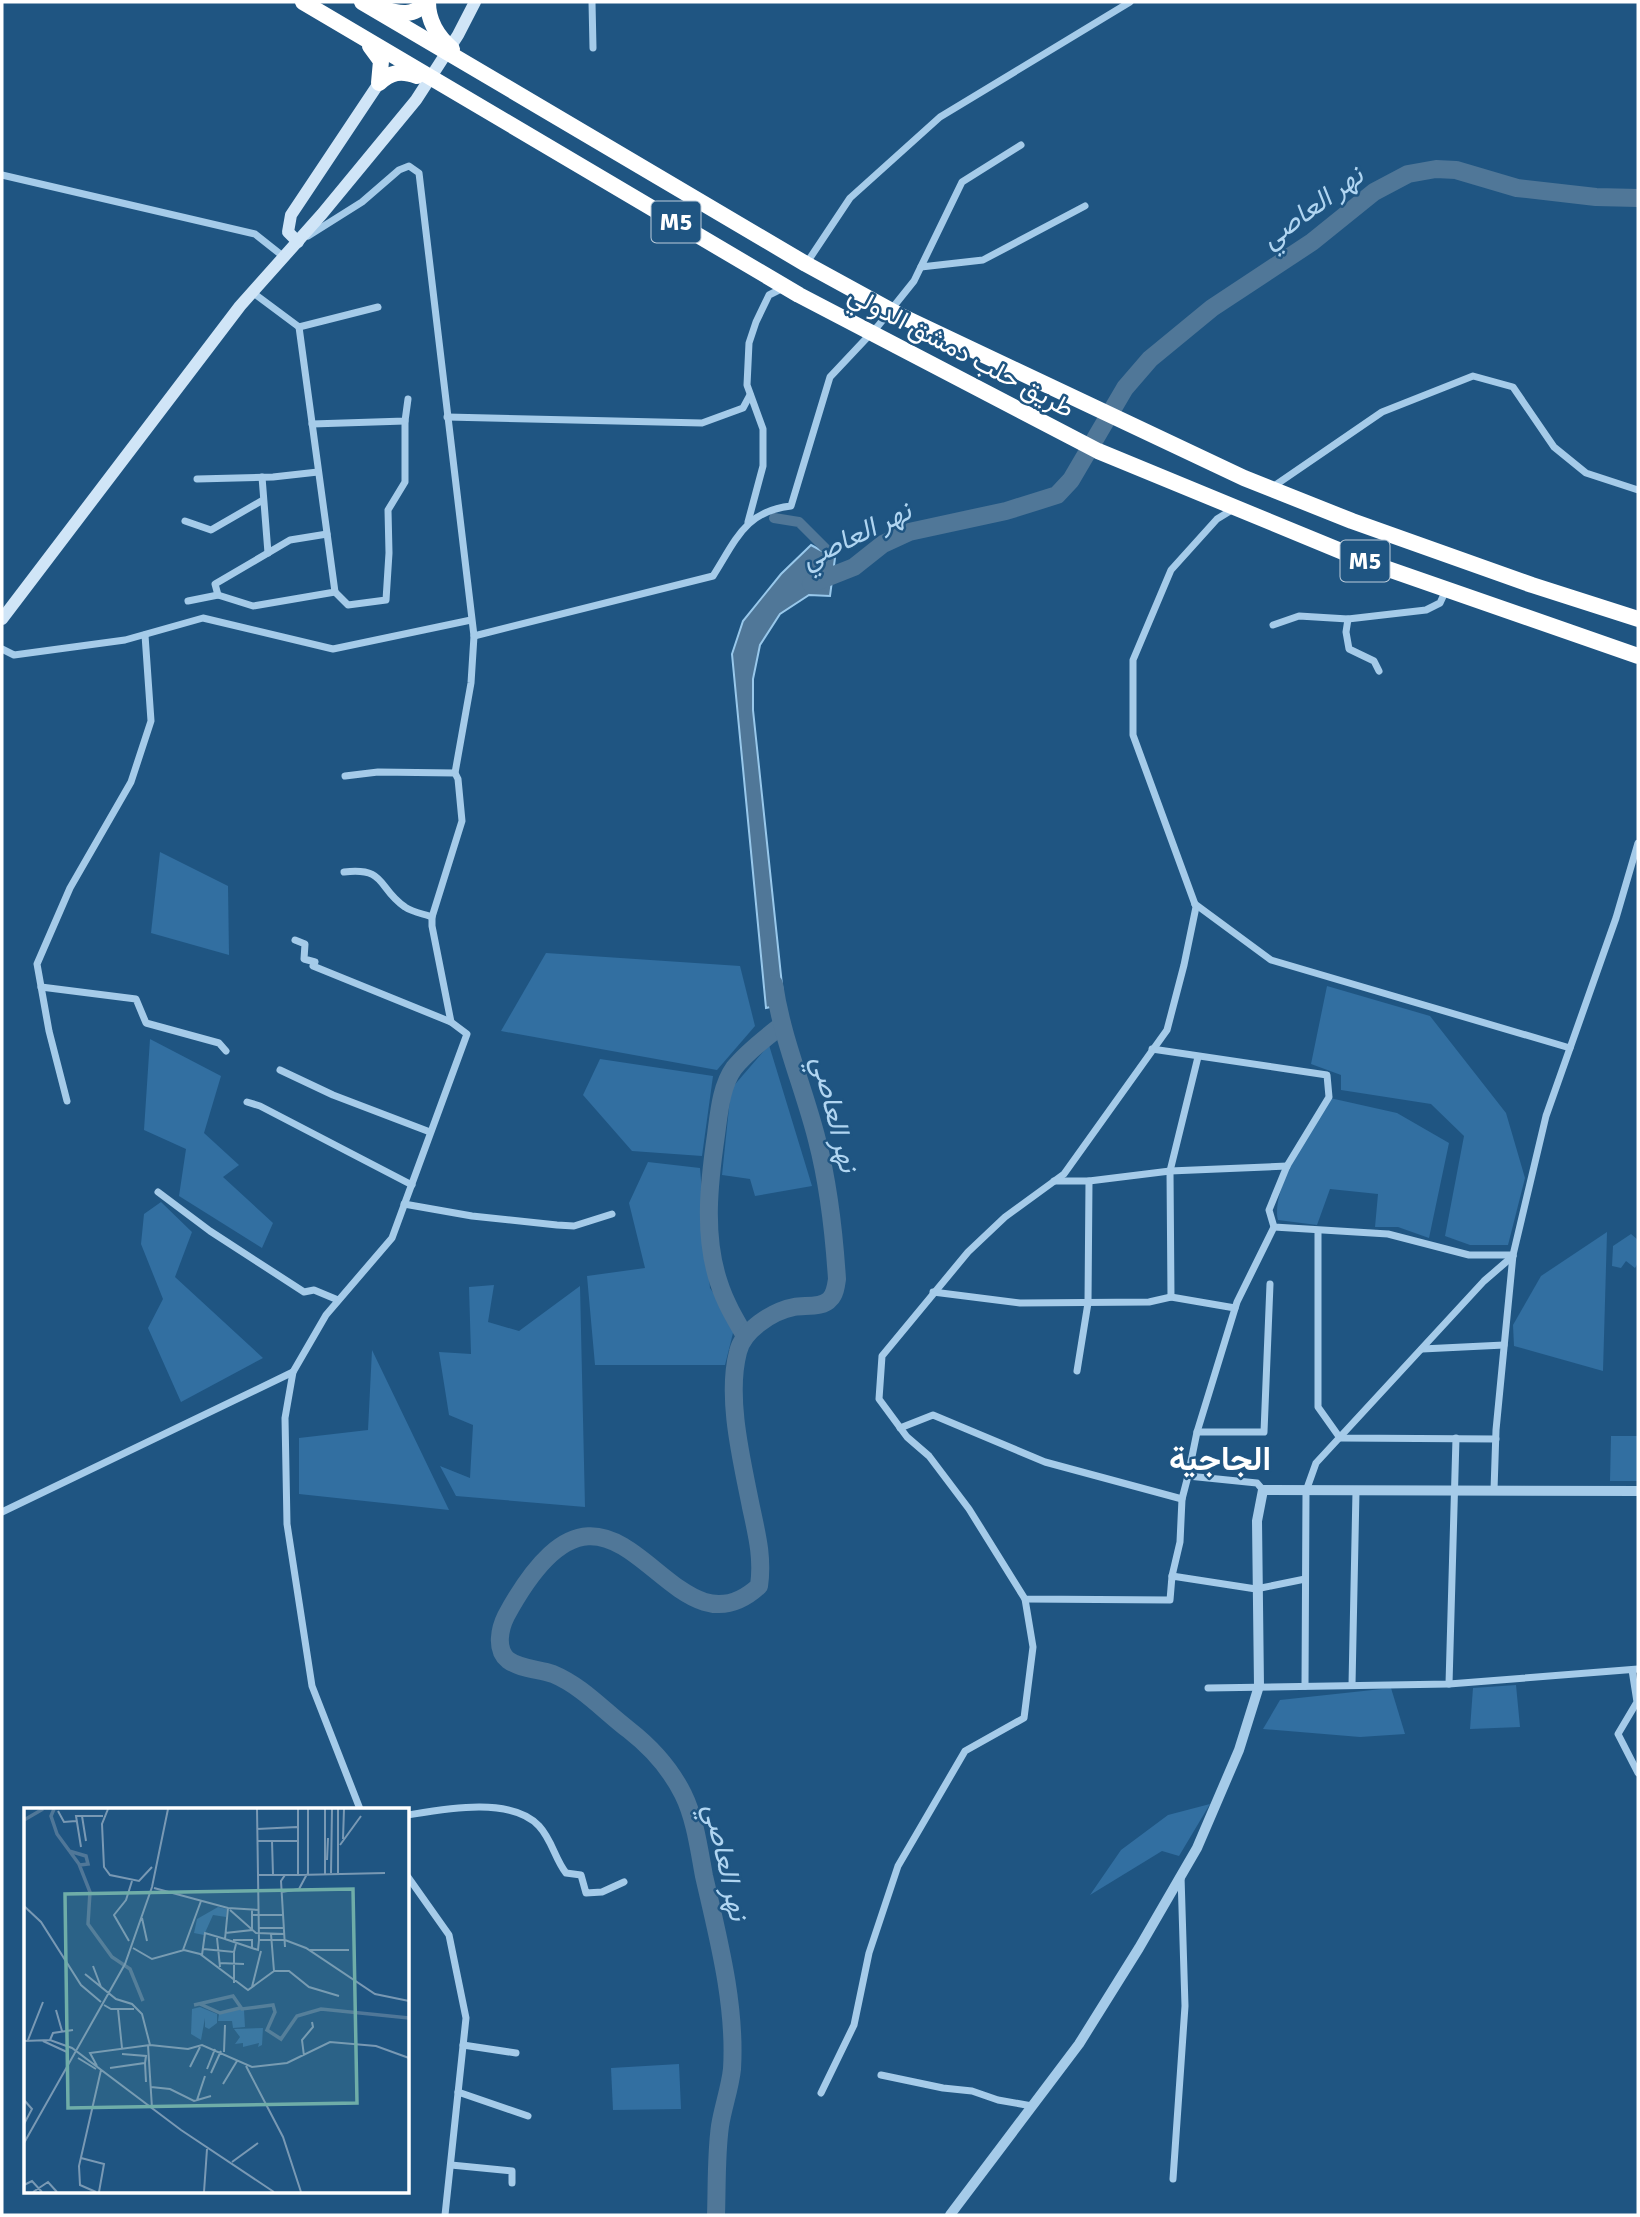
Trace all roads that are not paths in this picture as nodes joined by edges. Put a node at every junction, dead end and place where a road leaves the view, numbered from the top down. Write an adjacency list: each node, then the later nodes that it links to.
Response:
1 (303, 2): 7 (highway, طريق حلب دمشق الدولي / M5)
2 (426, 2): 6 (highway); 9 (highway)
3 (475, 2): 15 (main road)
4 (592, 2): 8 (street)
5 (1130, 2): 17 (street)
6 (363, 3): 9 (highway, طريق حلب دمشق الدولي / M5)
7 (349, 29): 10 (highway); 11 (highway, طريق حلب دمشق الدولي / M5)
8 (593, 48)
9 (478, 71): 17 (highway, طريق حلب دمشق الدولي / M5)
10 (379, 83): 11 (highway); 15 (main road)
11 (443, 86): 19 (highway, طريق حلب دمشق الدولي / M5)
12 (1021, 145): 18 (street)
13 (2, 175): 16 (street)
14 (1085, 206): 18 (street)
15 (298, 242): 16 (main road); 27 (street)
16 (284, 257): 20 (main road)
17 (806, 264): 22 (highway, طريق حلب دمشق الدولي / M5)
18 (921, 267): 22 (street)
19 (785, 286): 24 (highway, طريق حلب دمشق الدولي / M5); 25 (street)
20 (252, 292): 23 (street); 47 (main road)
21 (378, 307): 23 (street)
22 (890, 310): 24 (street); 33 (highway, طريق حلب دمشق الدولي / M5)
23 (299, 327): 29 (street)
24 (871, 333): 36 (highway, طريق حلب دمشق الدولي / M5); 38 (street)
25 (750, 395): 27 (street); 38 (street)
26 (408, 399): 28 (street)
27 (447, 417): 48 (street)
28 (405, 421): 29 (street); 42 (street)
29 (312, 424): 30 (street)
30 (318, 472): 31 (street); 39 (street)
31 (261, 477): 32 (street); 35 (street)
32 (197, 479)
33 (1270, 488): 34 (street); 46 (highway, M5)
34 (1638, 490)
35 (263, 500): 37 (street); 40 (street)
36 (1235, 508): 41 (highway, طريق حلب دمشق الدولي / M5); 59 (street)
37 (185, 521)
38 (748, 522): 51 (street)
39 (327, 534): 40 (street); 42 (street)
40 (268, 553): 43 (street)
41 (1446, 590): 45 (street); 53 (highway, طريق حلب دمشق الدولي / M5)
42 (335, 592): 43 (street)
43 (218, 595): 44 (street)
44 (188, 601)
45 (1348, 619): 49 (street); 54 (street)
46 (1638, 619)
47 (2, 620)
48 (471, 620): 50 (street); 51 (street)
49 (1273, 625)
50 (145, 635): 52 (street); 62 (street)
51 (474, 636): 55 (street)
52 (2, 649)
53 (1638, 656)
54 (1378, 671)
55 (455, 773): 56 (street); 60 (street)
56 (345, 776)
57 (1638, 843): 64 (street)
58 (344, 872): 60 (street)
59 (1195, 903): 64 (street); 65 (street)
60 (432, 917): 63 (street)
61 (295, 940): 63 (street)
62 (41, 987): 66 (street); 69 (street)
63 (451, 1022): 71 (street)
64 (1570, 1048): 82 (street)
65 (1153, 1049): 67 (street); 74 (street)
66 (226, 1051)
67 (1198, 1057): 72 (street); 73 (street)
68 (280, 1070): 71 (street)
69 (66, 1101)
70 (247, 1102): 76 (street)
71 (430, 1132): 76 (street)
72 (1287, 1166): 73 (street); 80 (street)
73 (1170, 1171): 75 (street); 85 (street)
74 (1054, 1181): 75 (street); 84 (street)
75 (1089, 1181): 87 (street)
76 (412, 1185): 78 (street)
77 (158, 1192): 86 (street)
78 (404, 1204): 79 (street); 86 (street)
79 (612, 1214)
80 (1274, 1227): 81 (street); 88 (street)
81 (1318, 1231): 82 (street); 95 (street)
82 (1513, 1255): 89 (street); 90 (street)
83 (1270, 1284): 94 (street)
84 (933, 1292): 87 (street); 93 (street)
85 (1171, 1297): 87 (street); 88 (street)
86 (338, 1300): 92 (street)
87 (1088, 1303): 91 (street)
88 (1235, 1308): 94 (street)
89 (1504, 1345): 90 (street); 97 (street)
90 (1422, 1349): 95 (street)
91 (1077, 1371)
92 (293, 1372): 106 (street); 118 (street)
93 (900, 1427): 105 (street); 110 (street)
94 (1197, 1432): 98 (street)
95 (1340, 1437): 96 (street); 103 (street)
96 (1457, 1438): 97 (street); 101 (street)
97 (1496, 1439): 102 (street)
98 (1188, 1476): 99 (street); 105 (street)
99 (1263, 1490): 103 (street); 109 (street)
100 (1356, 1490): 101 (street); 103 (street); 113 (street)
101 (1455, 1490): 102 (street); 112 (street)
102 (1494, 1490): 104 (street)
103 (1306, 1491): 108 (street)
104 (1638, 1491)
105 (1182, 1499): 107 (street)
106 (2, 1512)
107 (1172, 1576): 109 (street); 110 (street)
108 (1305, 1579): 109 (street); 115 (street)
109 (1256, 1589): 114 (street)
110 (1025, 1599): 127 (street)
111 (1635, 1670): 112 (street); 117 (street)
112 (1449, 1684): 113 (street)
113 (1352, 1685): 115 (street)
114 (1259, 1686): 115 (street); 116 (street); 120 (street)
115 (1305, 1686)
116 (1208, 1688)
117 (1638, 1773)
118 (360, 1808)
119 (410, 1815): 122 (street)
120 (1181, 1876): 128 (street); 131 (street)
121 (410, 1880): 123 (street)
122 (624, 1882)
123 (463, 2045): 124 (street); 126 (street)
124 (516, 2053)
125 (881, 2074): 128 (street)
126 (458, 2092): 129 (street); 130 (street)
127 (821, 2093)
128 (1032, 2106): 134 (street)
129 (528, 2116)
130 (450, 2165): 132 (street); 133 (street)
131 (1173, 2179)
132 (512, 2183)
133 (445, 2215)
134 (950, 2215)

